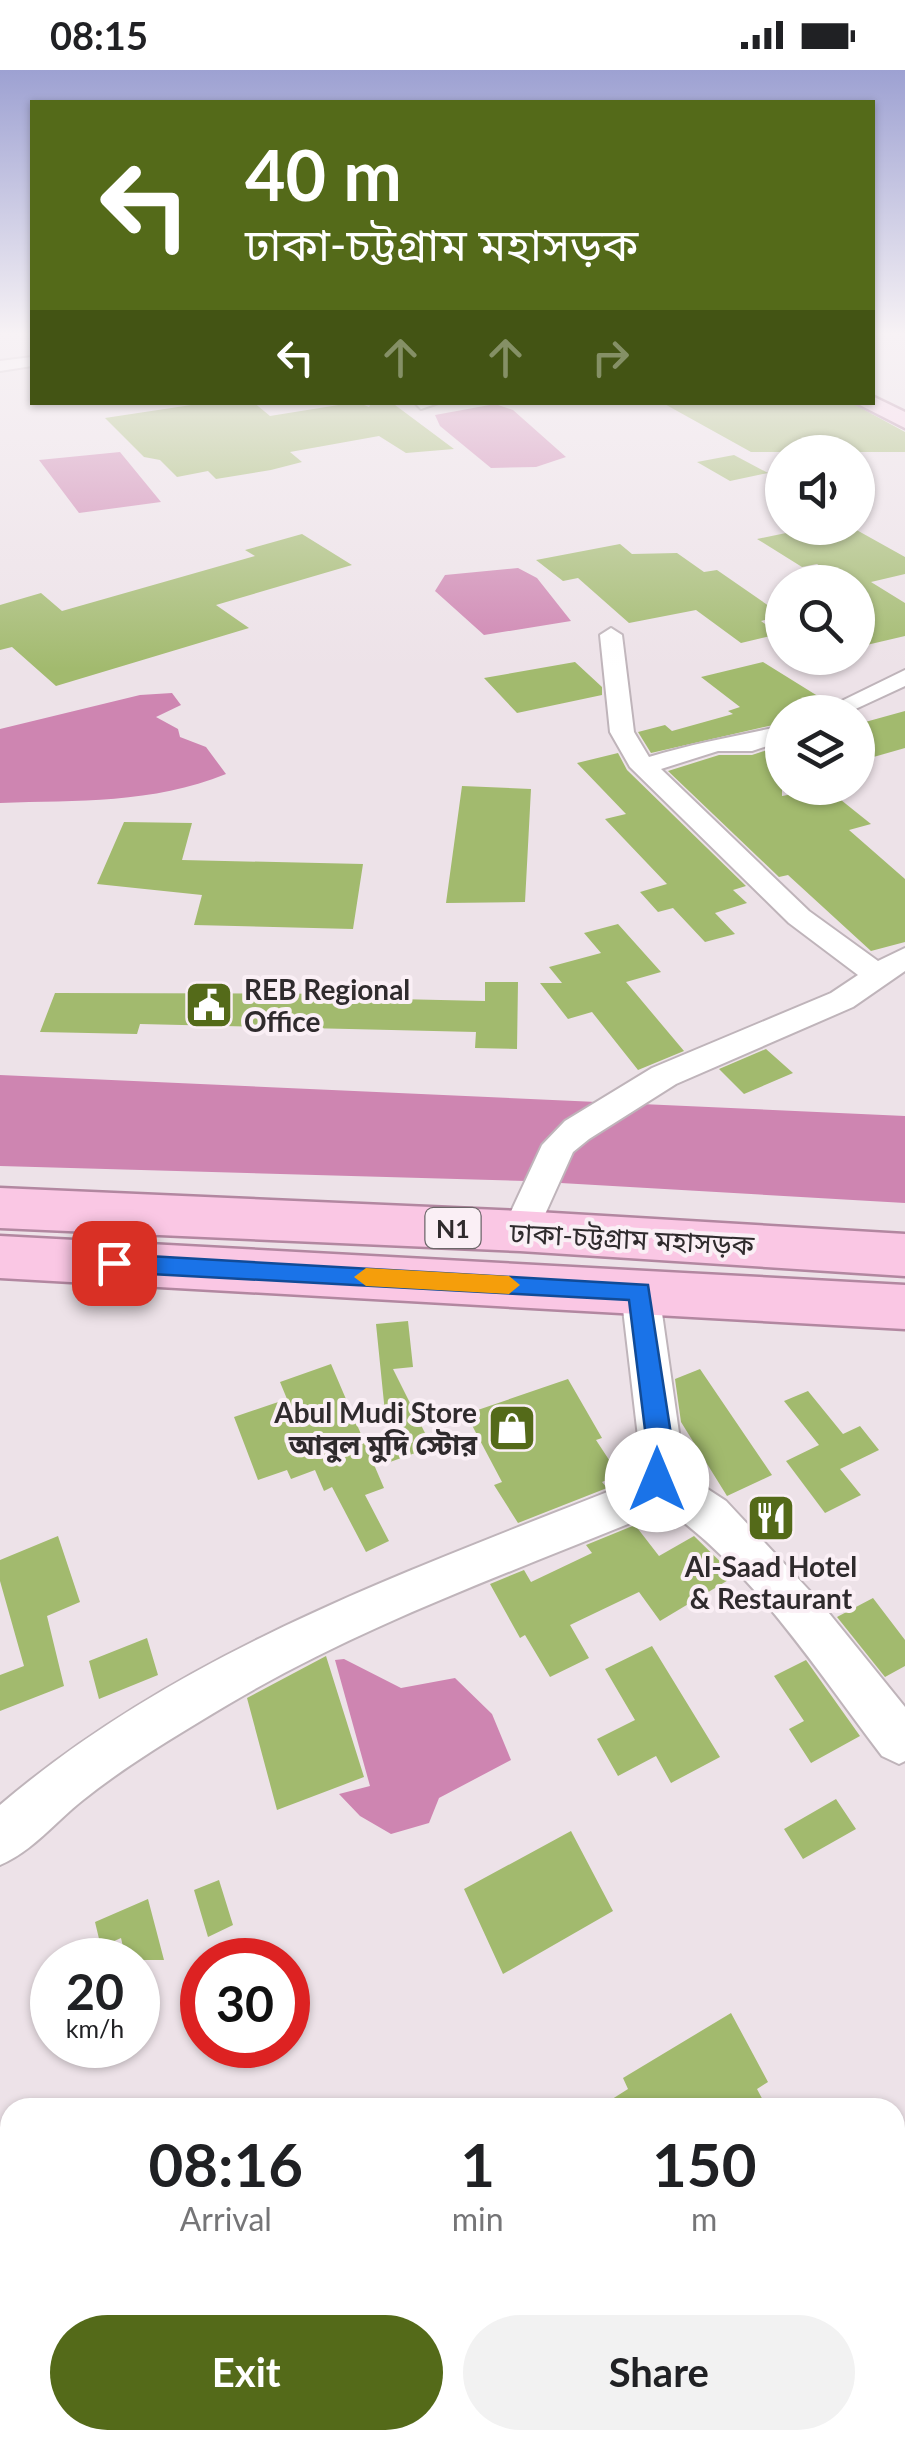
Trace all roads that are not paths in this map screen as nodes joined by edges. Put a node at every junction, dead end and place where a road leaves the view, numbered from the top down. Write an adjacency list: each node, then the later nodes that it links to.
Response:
1 (611, 635): 5 (street)
2 (905, 677): 3 (street)
3 (867, 695)
4 (765, 739): 5 (street)
5 (644, 767): 7 (street)
6 (905, 957): 7 (street)
7 (876, 975): 9 (street)
8 (0, 1208): 9 (highway, ঢাকা-চট্টগ্রাম মহাসড়ক / N1)
9 (508, 1230): 10 (highway, ঢাকা-চট্টগ্রাম মহাসড়ক / N1); 12 (highway)
10 (905, 1255)
11 (0, 1257): 12 (highway, ঢাকা-চট্টগ্রাম মহাসড়ক / N1)
12 (492, 1284): 13 (highway, ঢাকা-চট্টগ্রাম মহাসড়ক / N1)
13 (640, 1292): 14 (highway, ঢাকা-চট্টগ্রাম মহাসড়ক / N1); 15 (street)
14 (905, 1307)
15 (657, 1480): 16 (street); 17 (street)
16 (899, 1739)
17 (0, 1839)

